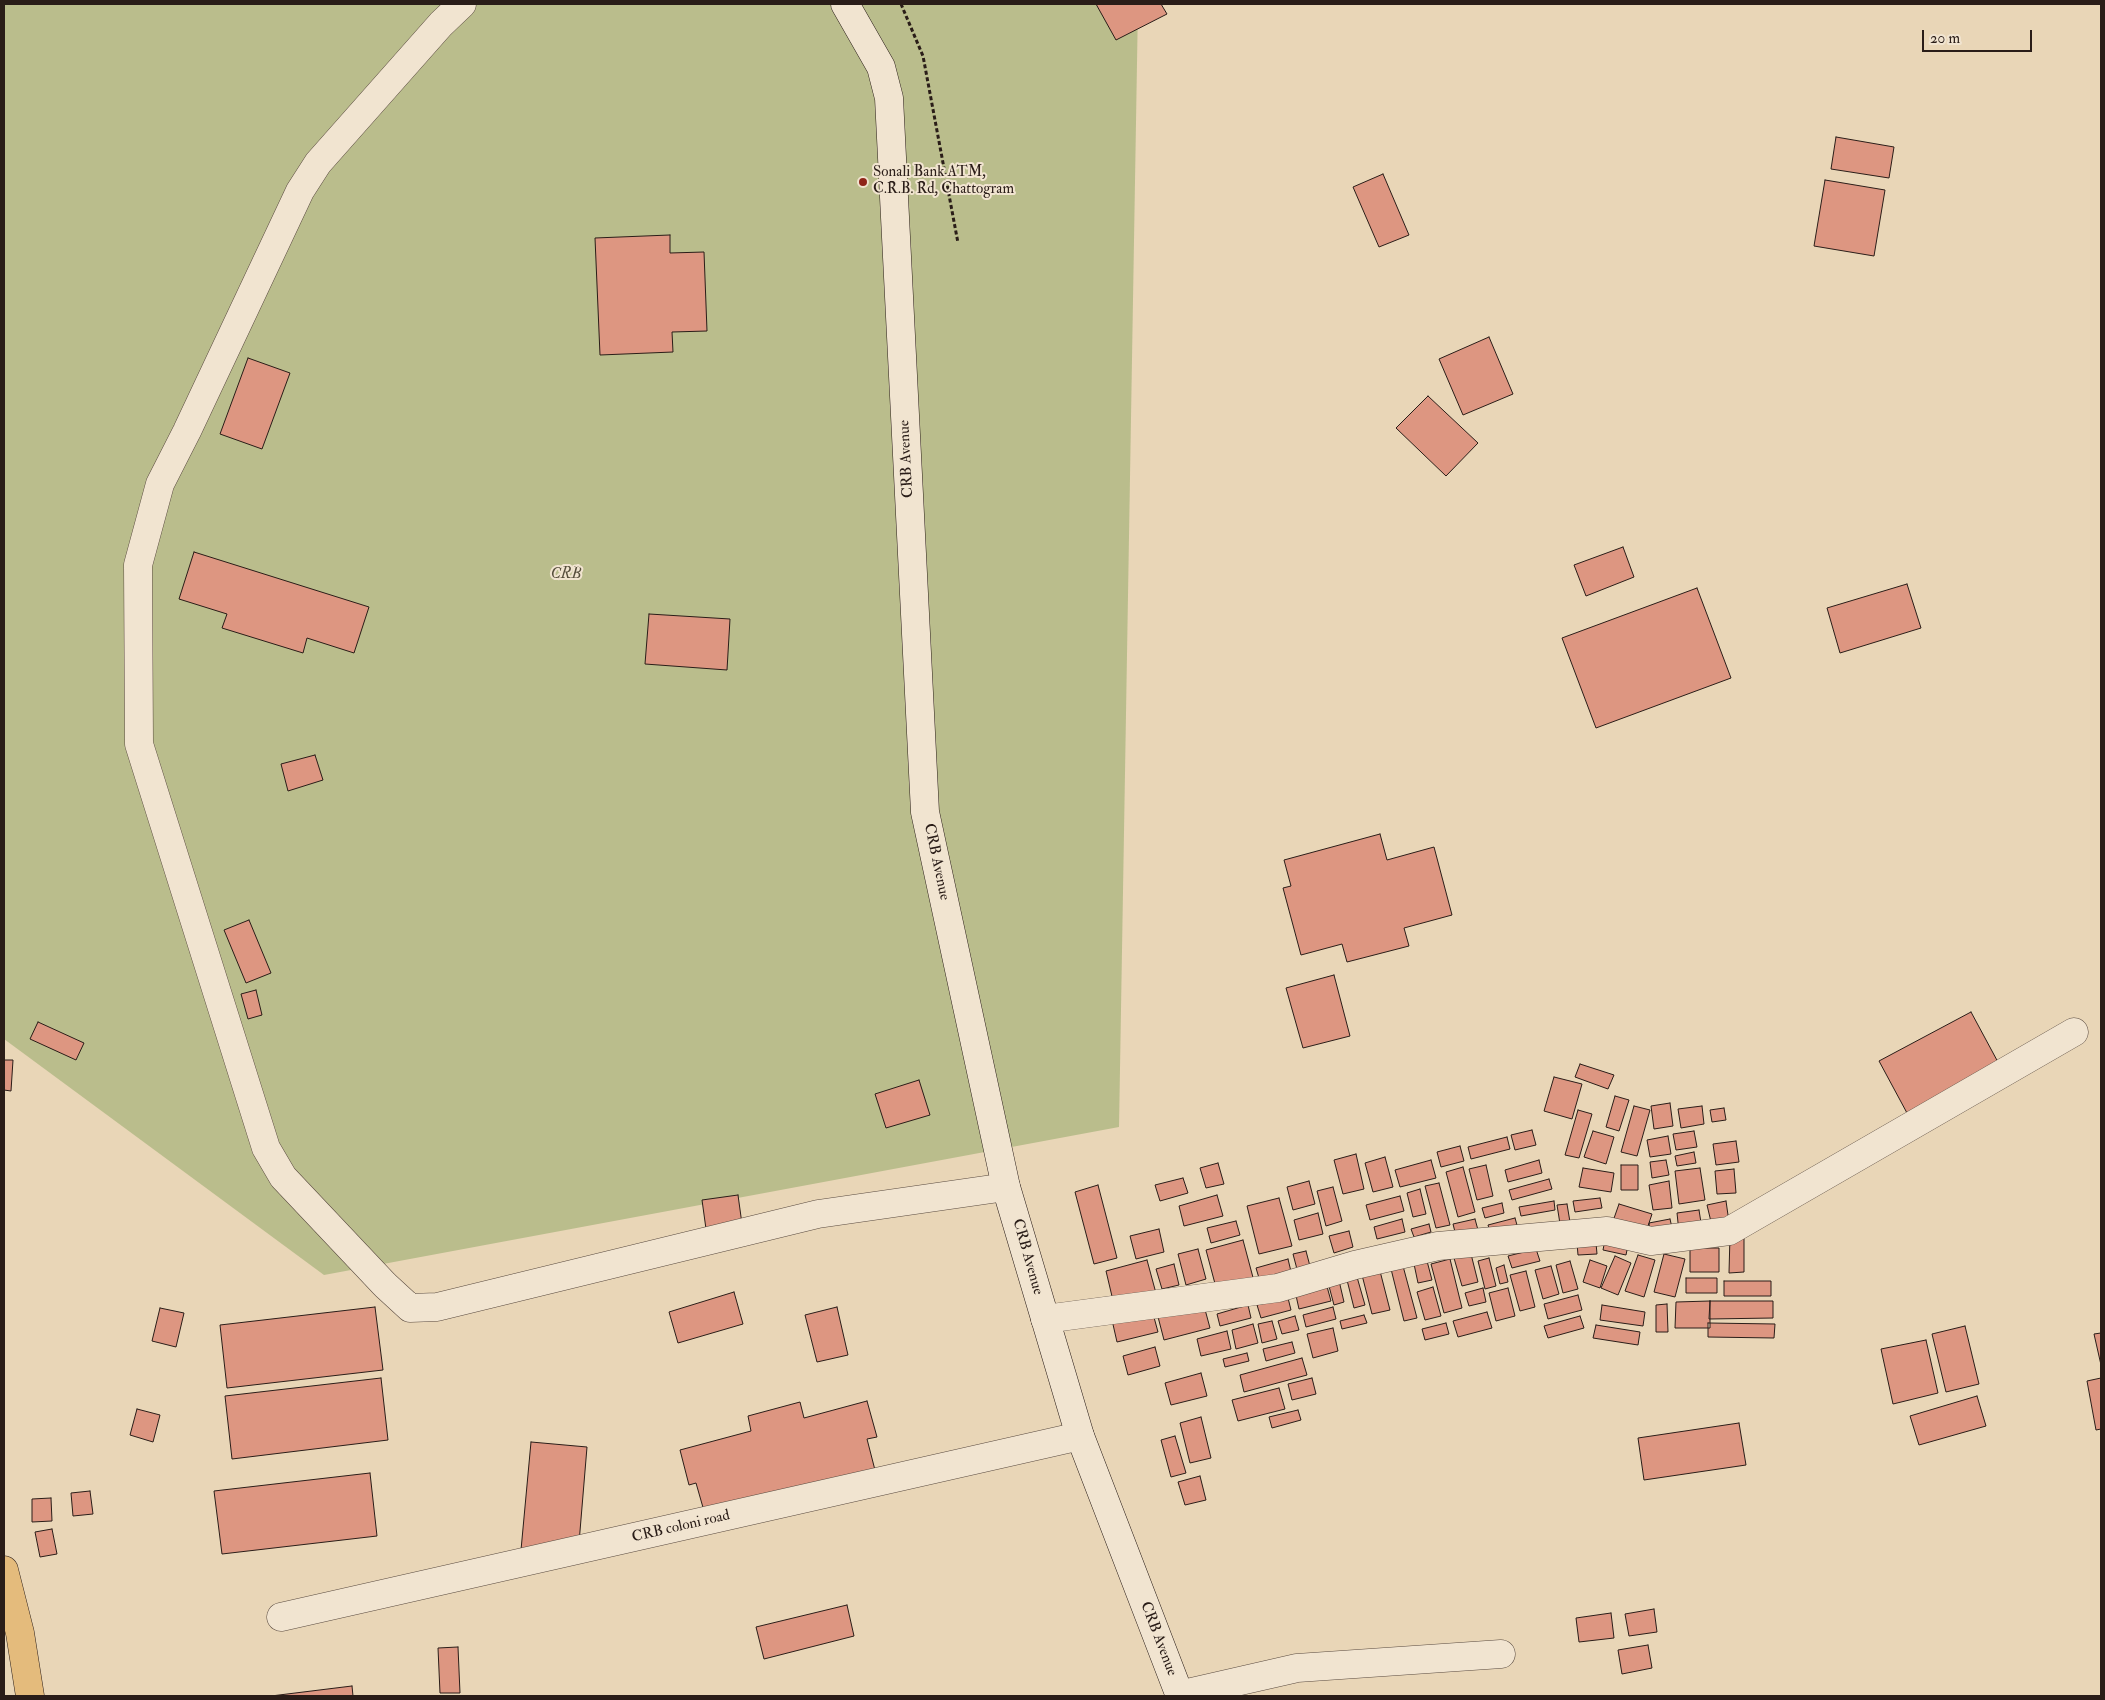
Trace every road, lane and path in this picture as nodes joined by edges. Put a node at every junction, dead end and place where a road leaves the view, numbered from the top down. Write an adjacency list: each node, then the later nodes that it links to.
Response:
1 (462, 4): 6 (street)
2 (845, 4): 6 (street, CRB Avenue)
3 (901, 4): 4 (path)
4 (958, 243)
5 (2074, 1032): 7 (street)
6 (1006, 1187): 7 (street, CRB Avenue)
7 (1045, 1319): 8 (street, CRB Avenue)
8 (1080, 1436): 10 (street, CRB coloni road); 13 (street, CRB Avenue)
9 (4, 1570): 12 (main road)
10 (281, 1617)
11 (1501, 1654): 13 (street)
12 (30, 1696)
13 (1180, 1696)

